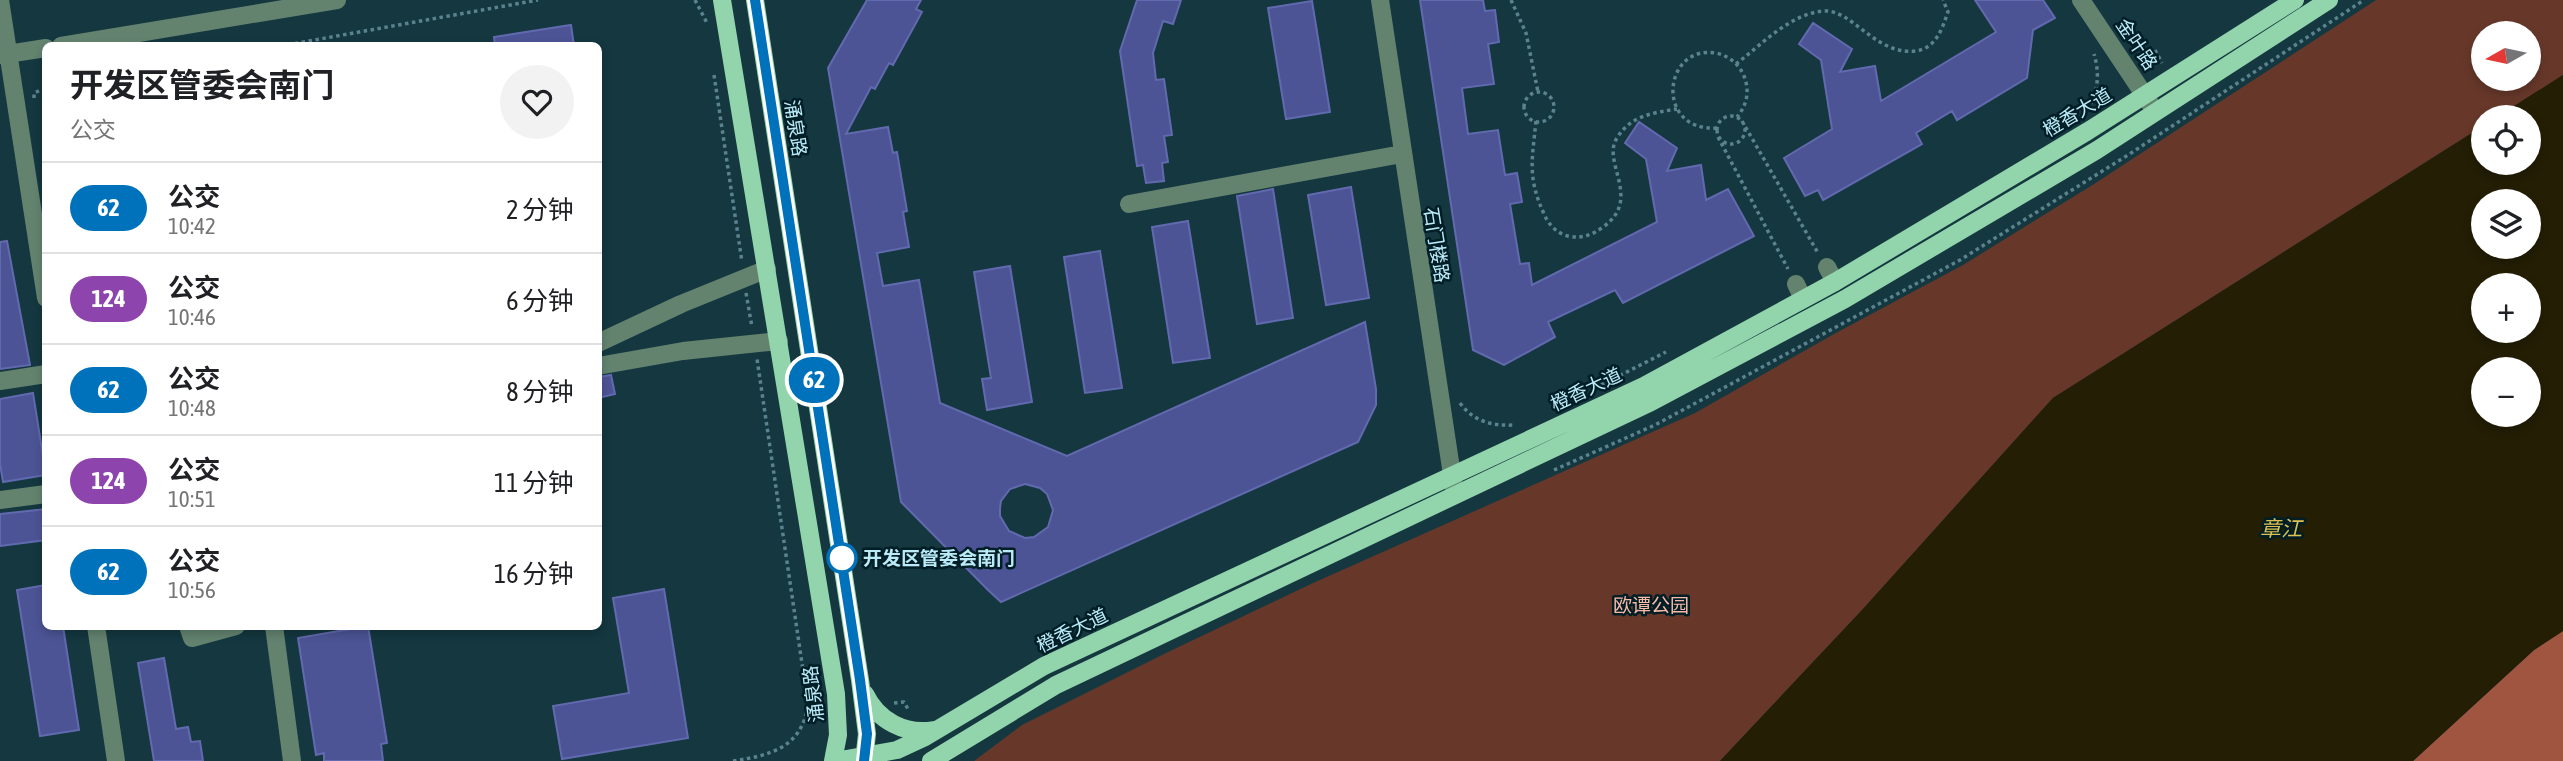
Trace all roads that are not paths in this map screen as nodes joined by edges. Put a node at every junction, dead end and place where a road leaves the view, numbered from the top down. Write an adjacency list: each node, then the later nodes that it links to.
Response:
1 (0, 0): 11 (street)
2 (337, 0): 9 (street)
3 (722, 0): 16 (main road, 涌泉路)
4 (755, 0): 31 (main road, 涌泉路)
5 (1380, 0): 14 (street, 石门楼路)
6 (2081, 0): 12 (street, 金叶路)
7 (2295, 0): 12 (main road, 橙香大道)
8 (2329, 0): 13 (main road, 橙香大道)
9 (85, 42)
10 (42, 49): 11 (street)
11 (4, 55): 17 (street)
12 (2145, 95): 13 (street, 金叶路); 23 (main road, 橙香大道)
13 (2156, 113): 25 (main road, 橙香大道)
14 (1402, 154): 15 (street); 23 (street, 石门楼路)
15 (1129, 204)
16 (767, 269): 18 (street); 19 (main road, 涌泉路)
17 (42, 275)
18 (602, 341)
19 (779, 341): 20 (street); 36 (main road, 涌泉路)
20 (602, 365)
21 (42, 375): 22 (street)
22 (0, 381)
23 (1451, 475): 25 (street, 石门楼路); 32 (main road, 橙香大道)
24 (42, 495): 26 (street)
25 (1455, 496): 37 (main road, 橙香大道)
26 (0, 500)
27 (97, 630): 34 (street)
28 (189, 630): 29 (street)
29 (221, 630)
30 (275, 630): 35 (street)
31 (860, 680): 32 (main road); 33 (main road, 涌泉路)
32 (937, 729): 33 (main road, 橙香大道)
33 (864, 759): 36 (main road, 橙香大道)
34 (116, 761)
35 (292, 761)
36 (834, 761)
37 (931, 761)

